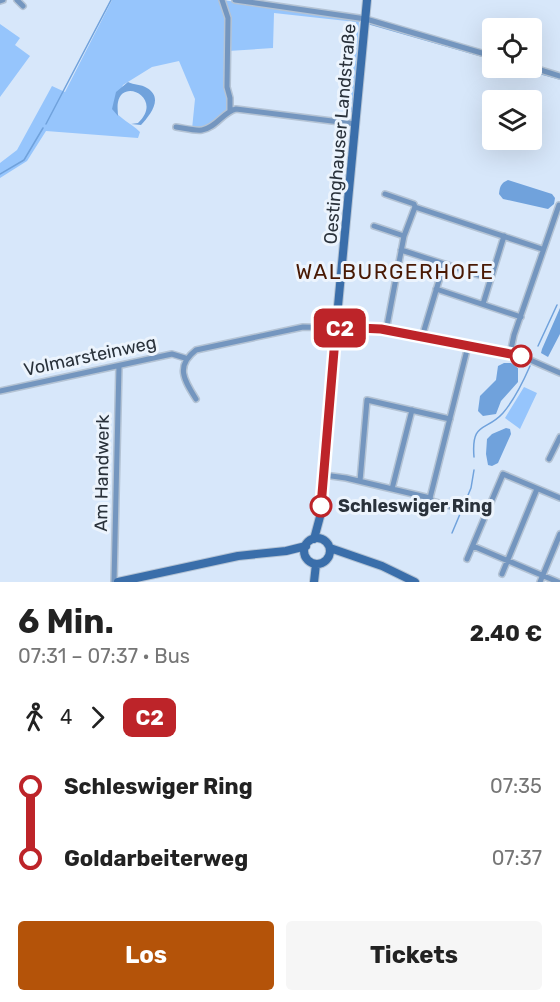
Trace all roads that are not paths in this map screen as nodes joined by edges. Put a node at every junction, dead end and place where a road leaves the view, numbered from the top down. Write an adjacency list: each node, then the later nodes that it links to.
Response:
1 (17, 0): 5 (street)
2 (222, 0): 10 (street)
3 (235, 0): 6 (street)
4 (367, 0): 6 (street, Oestinghauser Landstraße)
5 (23, 6)
6 (366, 19): 7 (street); 11 (street, Oestinghauser Landstraße)
7 (482, 53)
8 (542, 70): 9 (street)
9 (560, 76)
10 (230, 110): 11 (street); 12 (street)
11 (356, 124): 28 (street, Oestinghauser Landstraße)
12 (176, 127)
13 (385, 195): 15 (street)
14 (559, 205): 19 (street)
15 (415, 207): 17 (street); 18 (street)
16 (374, 226): 17 (street)
17 (404, 236): 20 (street)
18 (504, 236): 19 (street); 24 (street)
19 (542, 249): 27 (street)
20 (401, 250): 21 (street); 23 (street)
21 (444, 264): 24 (street); 25 (street)
22 (378, 267): 23 (street)
23 (398, 271): 29 (street)
24 (491, 279): 26 (street)
25 (436, 289): 26 (street); 30 (street)
26 (483, 304): 27 (street)
27 (521, 317): 32 (street)
28 (336, 327): 29 (street, Volmarsteinweg); 33 (street, Volmarsteinweg); 42 (street, Oestinghauser Landstraße)
29 (387, 330): 30 (street, Volmarsteinweg)
30 (422, 337): 31 (street, Volmarsteinweg)
31 (468, 346): 32 (street, Volmarsteinweg); 39 (street)
32 (510, 354): 35 (street, Volmarsteinweg)
33 (185, 358): 34 (street, Volmarsteinweg); 37 (street)
34 (119, 366): 36 (street, Volmarsteinweg); 59 (street, Am Handwerk)
35 (560, 373)
36 (0, 391)
37 (196, 399)
38 (412, 410): 39 (street); 43 (street); 44 (street)
39 (450, 419): 46 (street)
40 (560, 436): 41 (street)
41 (549, 459)
42 (324, 476): 43 (street); 50 (street, Oestinghauser Landstraße)
43 (360, 481): 44 (street)
44 (392, 489): 46 (street)
45 (537, 489): 47 (street); 51 (street); 55 (street)
46 (430, 498): 48 (street)
47 (560, 498)
48 (450, 506)
49 (560, 534): 58 (street)
50 (318, 539): 52 (street); 53 (street)
51 (473, 546): 54 (street); 55 (street)
52 (305, 551): 56 (street); 59 (street)
53 (329, 552): 56 (street); 61 (street)
54 (466, 560)
55 (507, 560): 57 (street); 58 (street)
56 (316, 564): 60 (street)
57 (502, 574)
58 (543, 575): 62 (street); 63 (street)
59 (116, 582)
60 (314, 582)
61 (415, 582)
62 (540, 582)
63 (558, 582)

